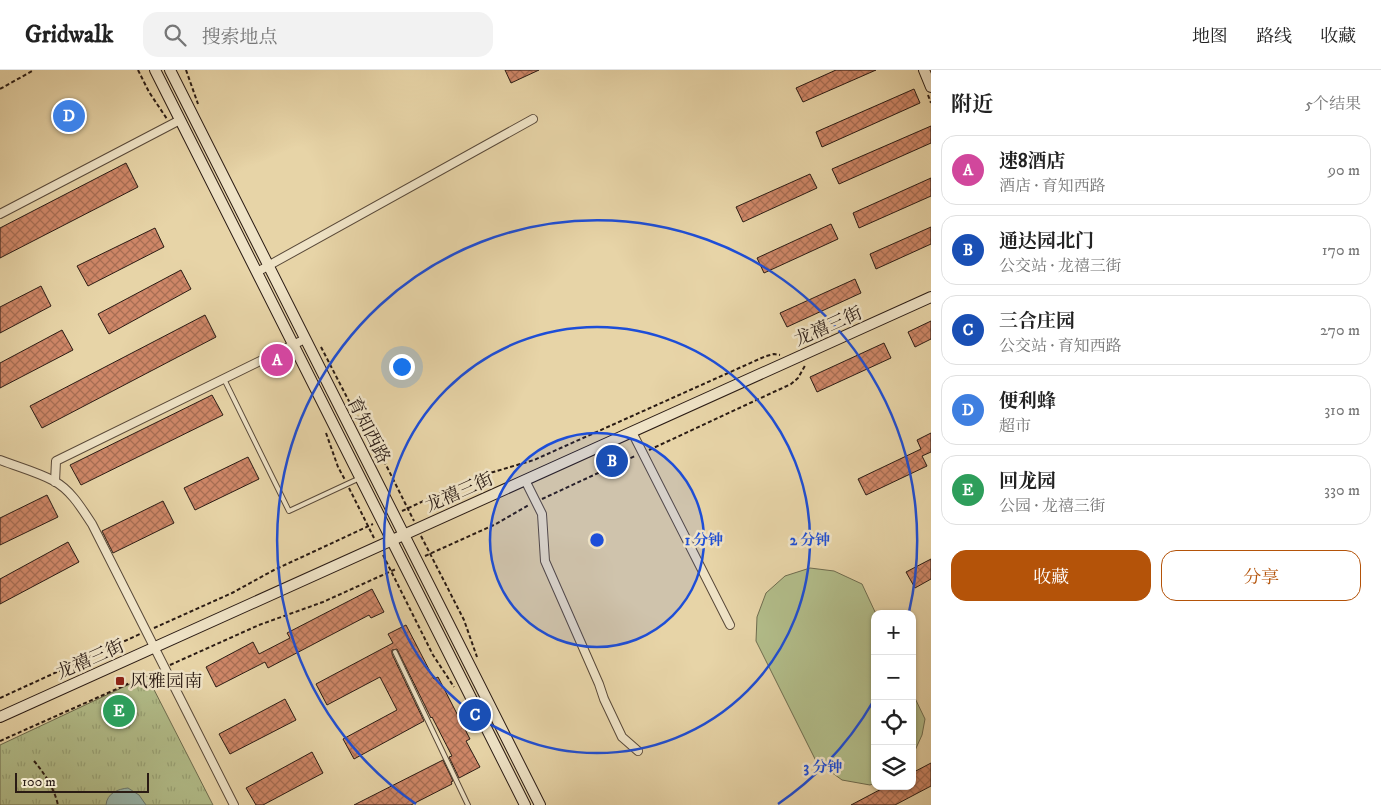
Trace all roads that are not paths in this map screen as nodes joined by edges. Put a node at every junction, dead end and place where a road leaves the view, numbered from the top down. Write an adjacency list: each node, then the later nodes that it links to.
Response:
1 (155, 70): 6 (street, 育知西路)
2 (170, 70): 8 (street, 育知西路)
3 (924, 70): 4 (street)
4 (931, 87)
5 (532, 118): 8 (street)
6 (176, 123): 7 (street); 9 (street, 育知西路)
7 (0, 214)
8 (268, 266): 9 (street); 11 (street, 育知西路)
9 (256, 272): 12 (street, 育知西路)
10 (931, 297): 14 (street, 龙禧三街)
11 (305, 339): 12 (street); 19 (street, 育知西路)
12 (293, 345): 13 (street); 16 (street, 育知西路)
13 (224, 379): 16 (lane); 18 (street)
14 (632, 432): 17 (street, 龙禧三街); 21 (street)
15 (0, 460): 18 (street)
16 (360, 478): 20 (street, 育知西路)
17 (525, 480): 19 (street, 龙禧三街); 25 (street)
18 (55, 482): 22 (street)
19 (404, 535): 20 (street, 龙禧三街); 29 (street, 育知西路)
20 (392, 541): 22 (street, 龙禧三街); 28 (street, 育知西路)
21 (730, 625)
22 (154, 648): 24 (street, 龙禧三街); 26 (street)
23 (395, 652): 27 (lane)
24 (0, 717)
25 (638, 751)
26 (234, 805)
27 (468, 805)
28 (525, 805)
29 (540, 805)

